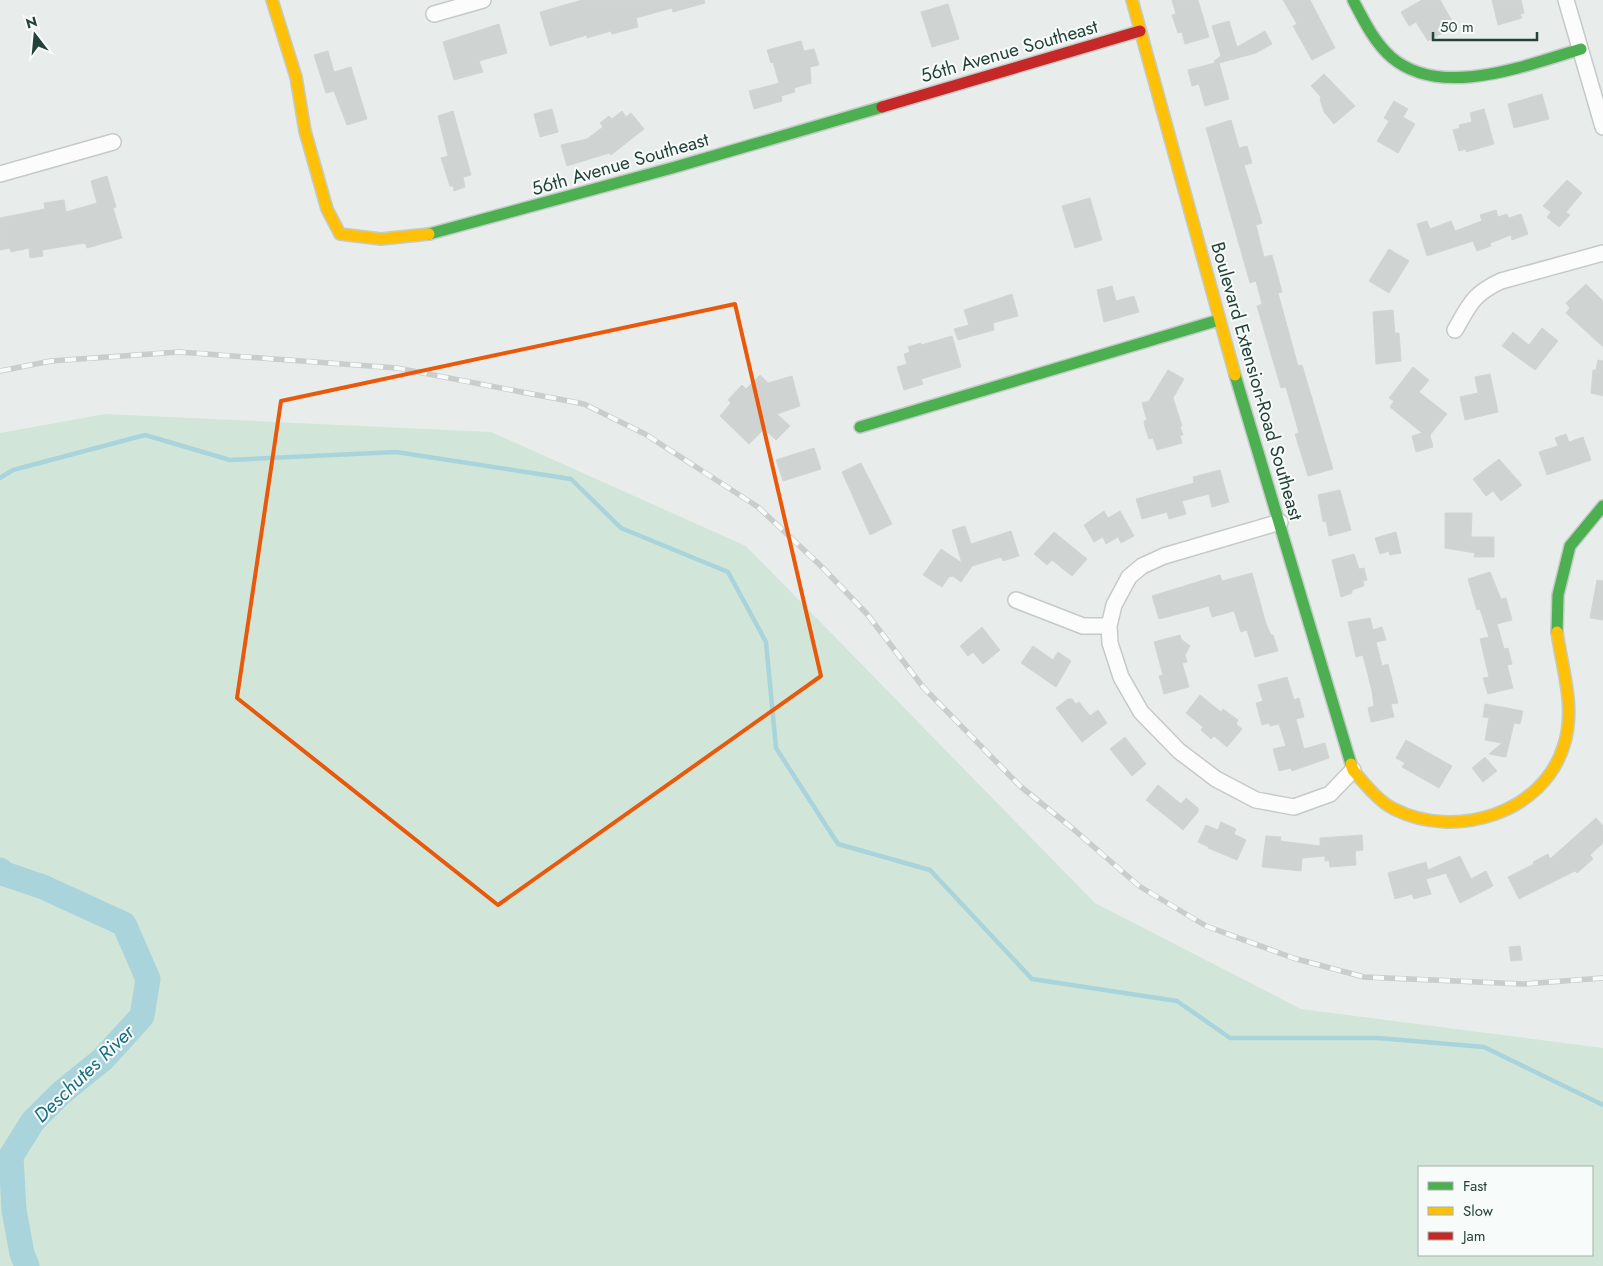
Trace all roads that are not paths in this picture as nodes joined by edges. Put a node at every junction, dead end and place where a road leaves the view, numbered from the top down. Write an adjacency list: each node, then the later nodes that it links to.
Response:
1 (272, 0): 7 (street, 56th Avenue Southeast)
2 (483, 0): 6 (street)
3 (1132, 0): 7 (street, Boulevard Extension-Road Southeast)
4 (1353, 0): 8 (street)
5 (1566, 0): 8 (street)
6 (434, 14)
7 (1140, 31): 13 (street, Boulevard Extension-Road Southeast)
8 (1581, 49): 9 (street)
9 (1603, 127)
10 (113, 142): 11 (street)
11 (0, 174)
12 (1603, 253): 14 (street)
13 (1219, 320): 15 (street); 17 (street, Boulevard Extension-Road Southeast)
14 (1455, 330)
15 (860, 427)
16 (1603, 506): 20 (street)
17 (1280, 522): 19 (street); 20 (street, Boulevard Extension-Road Southeast)
18 (1016, 600): 19 (street)
19 (1109, 626): 20 (street)
20 (1353, 770)

